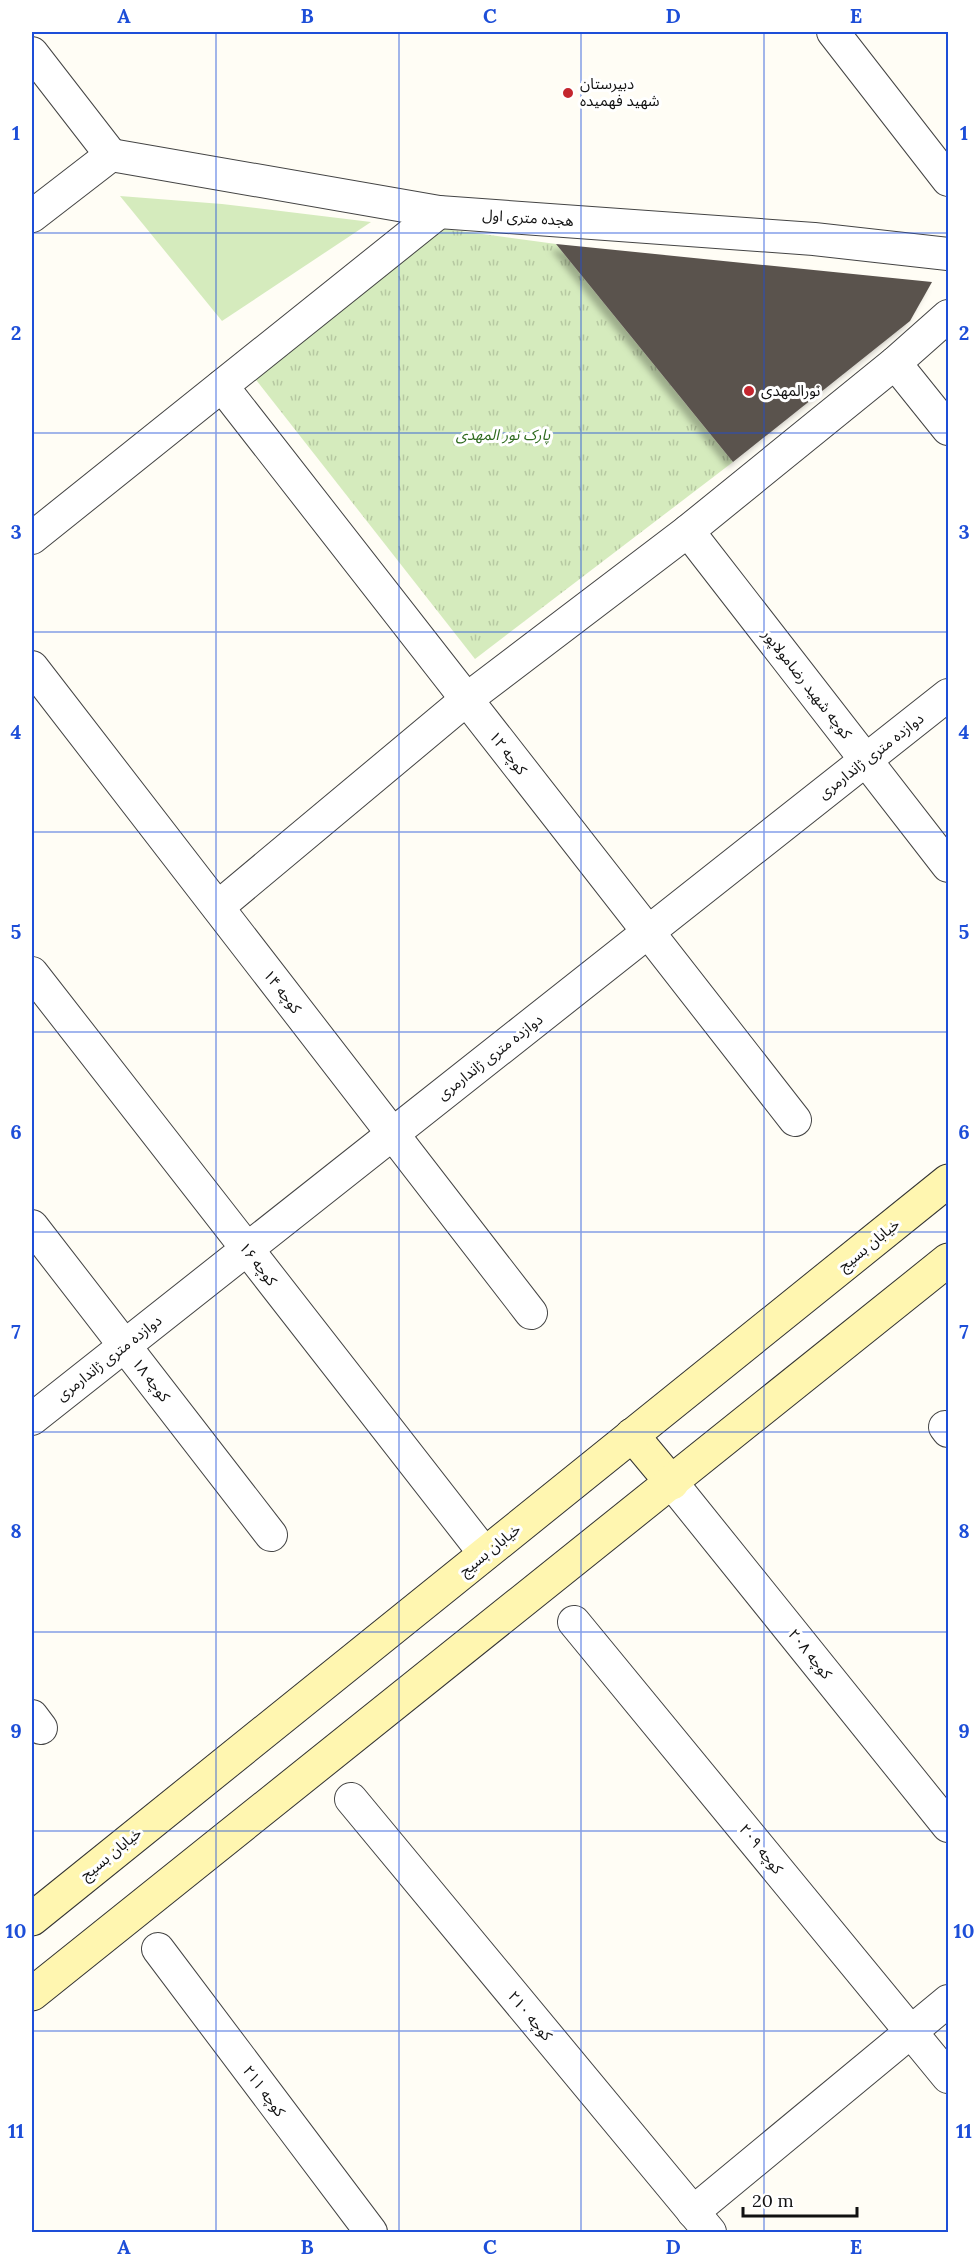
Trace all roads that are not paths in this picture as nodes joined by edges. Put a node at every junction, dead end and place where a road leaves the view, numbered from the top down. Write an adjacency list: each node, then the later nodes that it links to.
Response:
1 (833, 32): 4 (street)
2 (32, 53): 3 (street)
3 (111, 155): 5 (street, هجده متری اول); 6 (street)
4 (948, 180)
5 (439, 212): 7 (street, هجده متری اول); 10 (street)
6 (32, 216)
7 (948, 254)
8 (948, 316): 9 (street)
9 (895, 363): 11 (street); 12 (street)
10 (222, 386): 13 (street); 16 (street, ۱۲ کوچه)
11 (948, 429)
12 (687, 531): 16 (street); 17 (street, کوچه شهید رضامولاپور)
13 (32, 538)
14 (32, 667): 19 (street, ‍‍ ۱۴ کوچه)
15 (948, 695): 17 (street, دوازده متری ژاندارمری)
16 (467, 699): 19 (street); 20 (street, ۱۲ کوچه)
17 (866, 760): 18 (street, کوچه شهید رضامولاپور); 20 (street, دوازده متری ژاندارمری)
18 (948, 866)
19 (218, 907): 23 (street, ‍‍ ۱۴ کوچه)
20 (648, 932): 22 (street, ۱۲ کوچه); 23 (street, دوازده متری ژاندارمری)
21 (32, 974): 26 (street, ۱۶ کوچه)
22 (795, 1120)
23 (393, 1134): 26 (street, دوازده متری ژاندارمری); 28 (street, ‍‍ ۱۴ کوچه)
24 (948, 1181): 31 (main road, خیابان بسیج)
25 (32, 1226): 29 (street, ۱۸ کوچه)
26 (246, 1249): 29 (street, دوازده متری ژاندارمری); 34 (street, ۱۶ کوچه)
27 (948, 1260): 32 (main road)
28 (531, 1313)
29 (124, 1346): 30 (street, دوازده متری ژاندارمری); 33 (street, ۱۸ کوچه)
30 (32, 1419)
31 (632, 1436): 32 (main road); 34 (main road, خیابان بسیج)
32 (672, 1483): 37 (street, ۲۰۸ کوچه); 40 (main road)
33 (271, 1535)
34 (485, 1554): 38 (main road, خیابان بسیج)
35 (574, 1622): 42 (street, ۲۰۹ کوچه)
36 (351, 1799): 44 (street, ۲۱۰ کوچه)
37 (948, 1826)
38 (32, 1919)
39 (158, 1949): 45 (street, کوچه ۲۱۱)
40 (32, 1994)
41 (948, 2001): 42 (street)
42 (912, 2032): 43 (street, ۲۰۹ کوچه); 44 (street)
43 (948, 2077)
44 (702, 2222)
45 (371, 2232)

